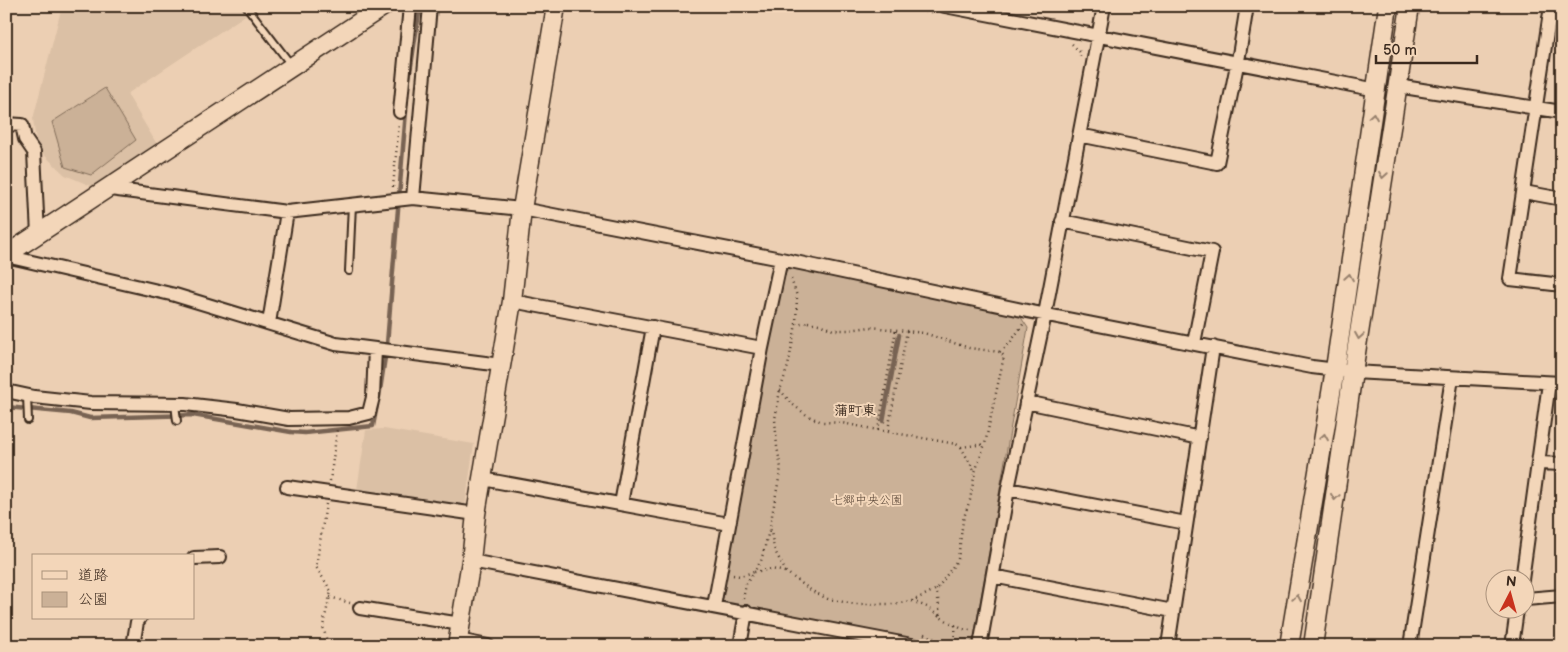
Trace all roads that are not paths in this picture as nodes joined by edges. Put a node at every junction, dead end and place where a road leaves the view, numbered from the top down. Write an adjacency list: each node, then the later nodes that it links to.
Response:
1 (384, 6): 15 (street)
2 (410, 6): 19 (street)
3 (430, 6): 25 (street)
4 (556, 6): 28 (street)
5 (1104, 6): 13 (street)
6 (1247, 6): 14 (street)
7 (1388, 6): 17 (street)
8 (1410, 6): 16 (street)
9 (247, 7): 15 (lane)
10 (962, 8): 11 (street); 13 (street)
11 (942, 10)
12 (1554, 15): 18 (street)
13 (1098, 36): 14 (street); 22 (street)
14 (1237, 62): 17 (street); 22 (street)
15 (293, 67): 23 (street)
16 (1397, 86): 18 (street); 46 (street, one-way to 46)
17 (1377, 90): 45 (street, one-way to 17)
18 (1536, 108): 20 (street); 24 (street)
19 (400, 112)
20 (1562, 112)
21 (6, 124): 31 (street)
22 (1078, 135): 30 (street)
23 (110, 189): 29 (street); 31 (street)
24 (1524, 192): 26 (street); 35 (street)
25 (413, 198): 27 (street); 28 (street)
26 (1562, 199)
27 (352, 204): 29 (street); 34 (lane)
28 (522, 209): 33 (street); 36 (street)
29 (286, 212): 38 (street)
30 (1062, 221): 37 (street); 40 (street)
31 (38, 235): 32 (street)
32 (6, 256): 38 (street)
33 (781, 259): 37 (street); 42 (street)
34 (349, 271)
35 (1562, 285)
36 (512, 301): 39 (street); 44 (street)
37 (1045, 314): 40 (street); 51 (street)
38 (269, 323): 43 (street)
39 (653, 327): 42 (street); 61 (street)
40 (1194, 344): 41 (street)
41 (1213, 347): 45 (street); 55 (street)
42 (762, 348): 64 (street)
43 (383, 350): 44 (street); 52 (street)
44 (500, 364): 58 (street)
45 (1335, 369): 46 (street); 85 (street, one-way to 45)
46 (1353, 372): 47 (street); 86 (street, one-way to 86)
47 (1452, 378): 48 (street); 87 (street)
48 (1555, 383): 56 (street)
49 (6, 391): 50 (street)
50 (27, 396): 52 (street); 53 (lane)
51 (1026, 402): 55 (street); 60 (street)
52 (175, 404): 54 (lane)
53 (28, 420)
54 (177, 421)
55 (1200, 438): 63 (street)
56 (1539, 462): 57 (street); 68 (street)
57 (1562, 464)
58 (483, 479): 61 (street); 62 (street)
59 (287, 487): 62 (street)
60 (1008, 489): 63 (street); 69 (street)
61 (621, 504): 64 (street)
62 (476, 514): 67 (street)
63 (1186, 523): 75 (street)
64 (729, 524): 72 (street)
65 (220, 557): 66 (street)
66 (195, 558)
67 (472, 561): 72 (street); 78 (street)
68 (1523, 570)
69 (993, 576): 75 (street); 83 (street)
70 (1562, 596): 71 (street)
71 (1536, 598)
72 (714, 606): 73 (street)
73 (744, 607): 81 (street); 82 (street)
74 (360, 608): 78 (street)
75 (1173, 610): 84 (street)
76 (138, 620): 79 (street)
77 (1516, 620): 88 (street)
78 (458, 637): 80 (street)
79 (133, 646)
80 (488, 646)
81 (740, 646)
82 (917, 646)
83 (980, 646)
84 (1168, 646)
85 (1289, 646)
86 (1313, 646)
87 (1410, 646)
88 (1512, 646)

